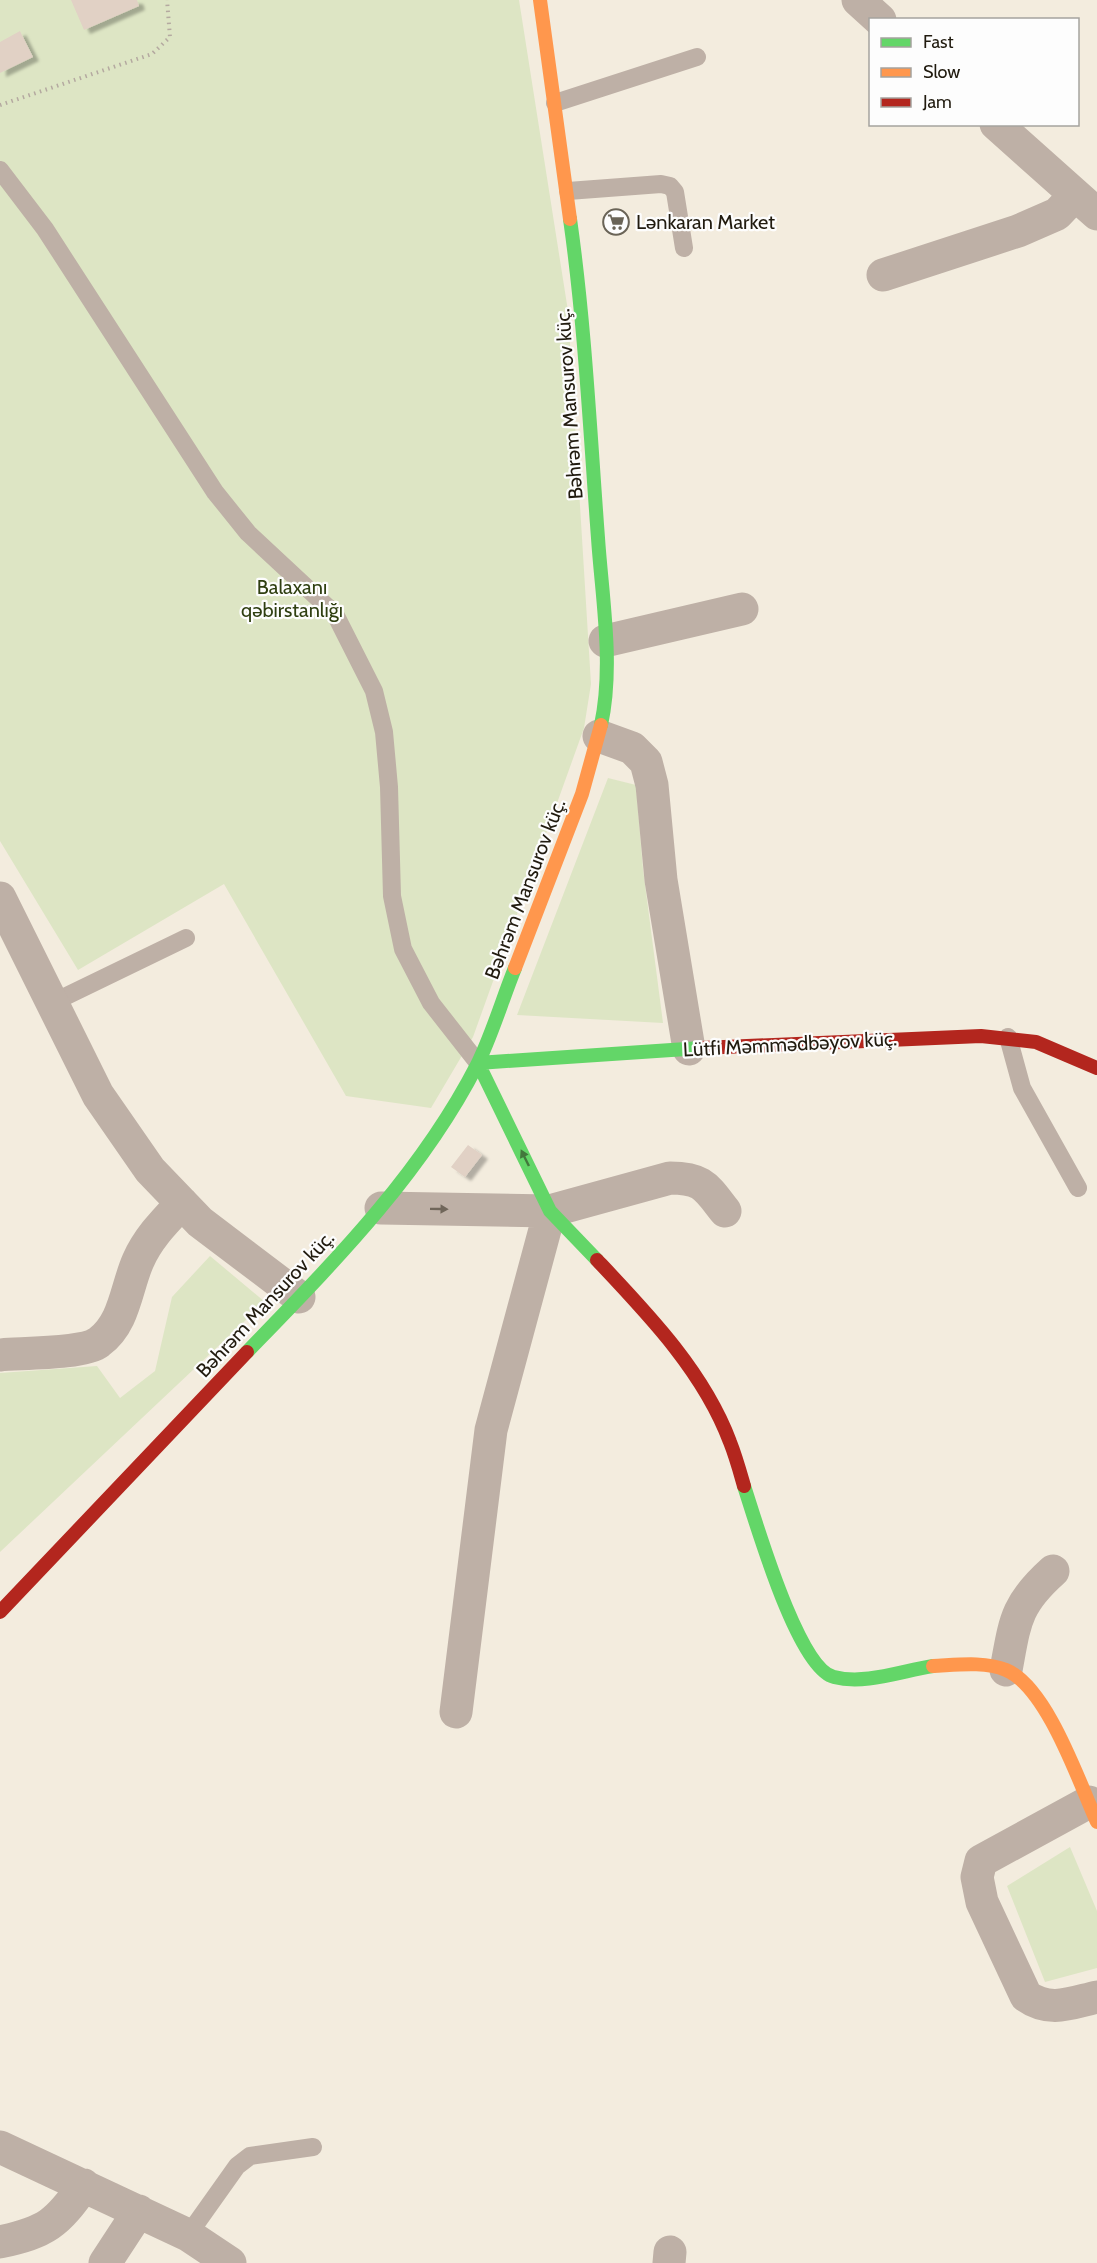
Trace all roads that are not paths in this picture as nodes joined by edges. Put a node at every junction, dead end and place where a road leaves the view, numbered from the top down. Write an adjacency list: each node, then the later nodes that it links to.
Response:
1 (540, 0): 5 (street, Bəhrəm Mansurov küç.)
2 (858, 0): 3 (street)
3 (878, 18)
4 (697, 57): 5 (lane)
5 (555, 103): 8 (street, Bəhrəm Mansurov küç.)
6 (998, 126): 9 (street)
7 (0, 170): 20 (lane)
8 (568, 191): 10 (lane); 13 (street, Bəhrəm Mansurov küç.)
9 (1086, 205): 11 (street)
10 (684, 248)
11 (883, 275)
12 (742, 609): 13 (street)
13 (605, 641): 14 (street, Bəhrəm Mansurov küç.)
14 (599, 736): 19 (street); 20 (street, Bəhrəm Mansurov küç.)
15 (0, 898): 17 (street)
16 (186, 938): 17 (lane)
17 (54, 1002): 23 (street)
18 (1008, 1037): 19 (street, Lütfi Məmmədbəyov küç.); 21 (street, Lütfi Məmmədbəyov küç.); 22 (lane)
19 (688, 1049): 20 (street, Lütfi Məmmədbəyov küç.)
20 (478, 1063): 24 (street, Bəhrəm Mansurov küç.); 25 (street, one-way to 20)
21 (1097, 1068)
22 (1078, 1188)
23 (182, 1203): 27 (street); 28 (street)
24 (381, 1208): 25 (street, one-way to 25); 27 (street, Bəhrəm Mansurov küç.)
25 (550, 1211): 26 (street); 31 (street); 32 (street)
26 (725, 1211)
27 (299, 1297): 30 (street, Bəhrəm Mansurov küç.)
28 (0, 1355)
29 (1053, 1571): 31 (street)
30 (0, 1612)
31 (1006, 1670): 33 (street)
32 (456, 1712)
33 (1093, 1812): 34 (street)
34 (1097, 1997)
35 (0, 2147): 37 (street)
36 (313, 2147): 39 (lane)
37 (84, 2185): 38 (street); 40 (street)
38 (139, 2211): 39 (street); 41 (street)
39 (188, 2235): 42 (street)
40 (0, 2242)
41 (105, 2263)
42 (230, 2263)

